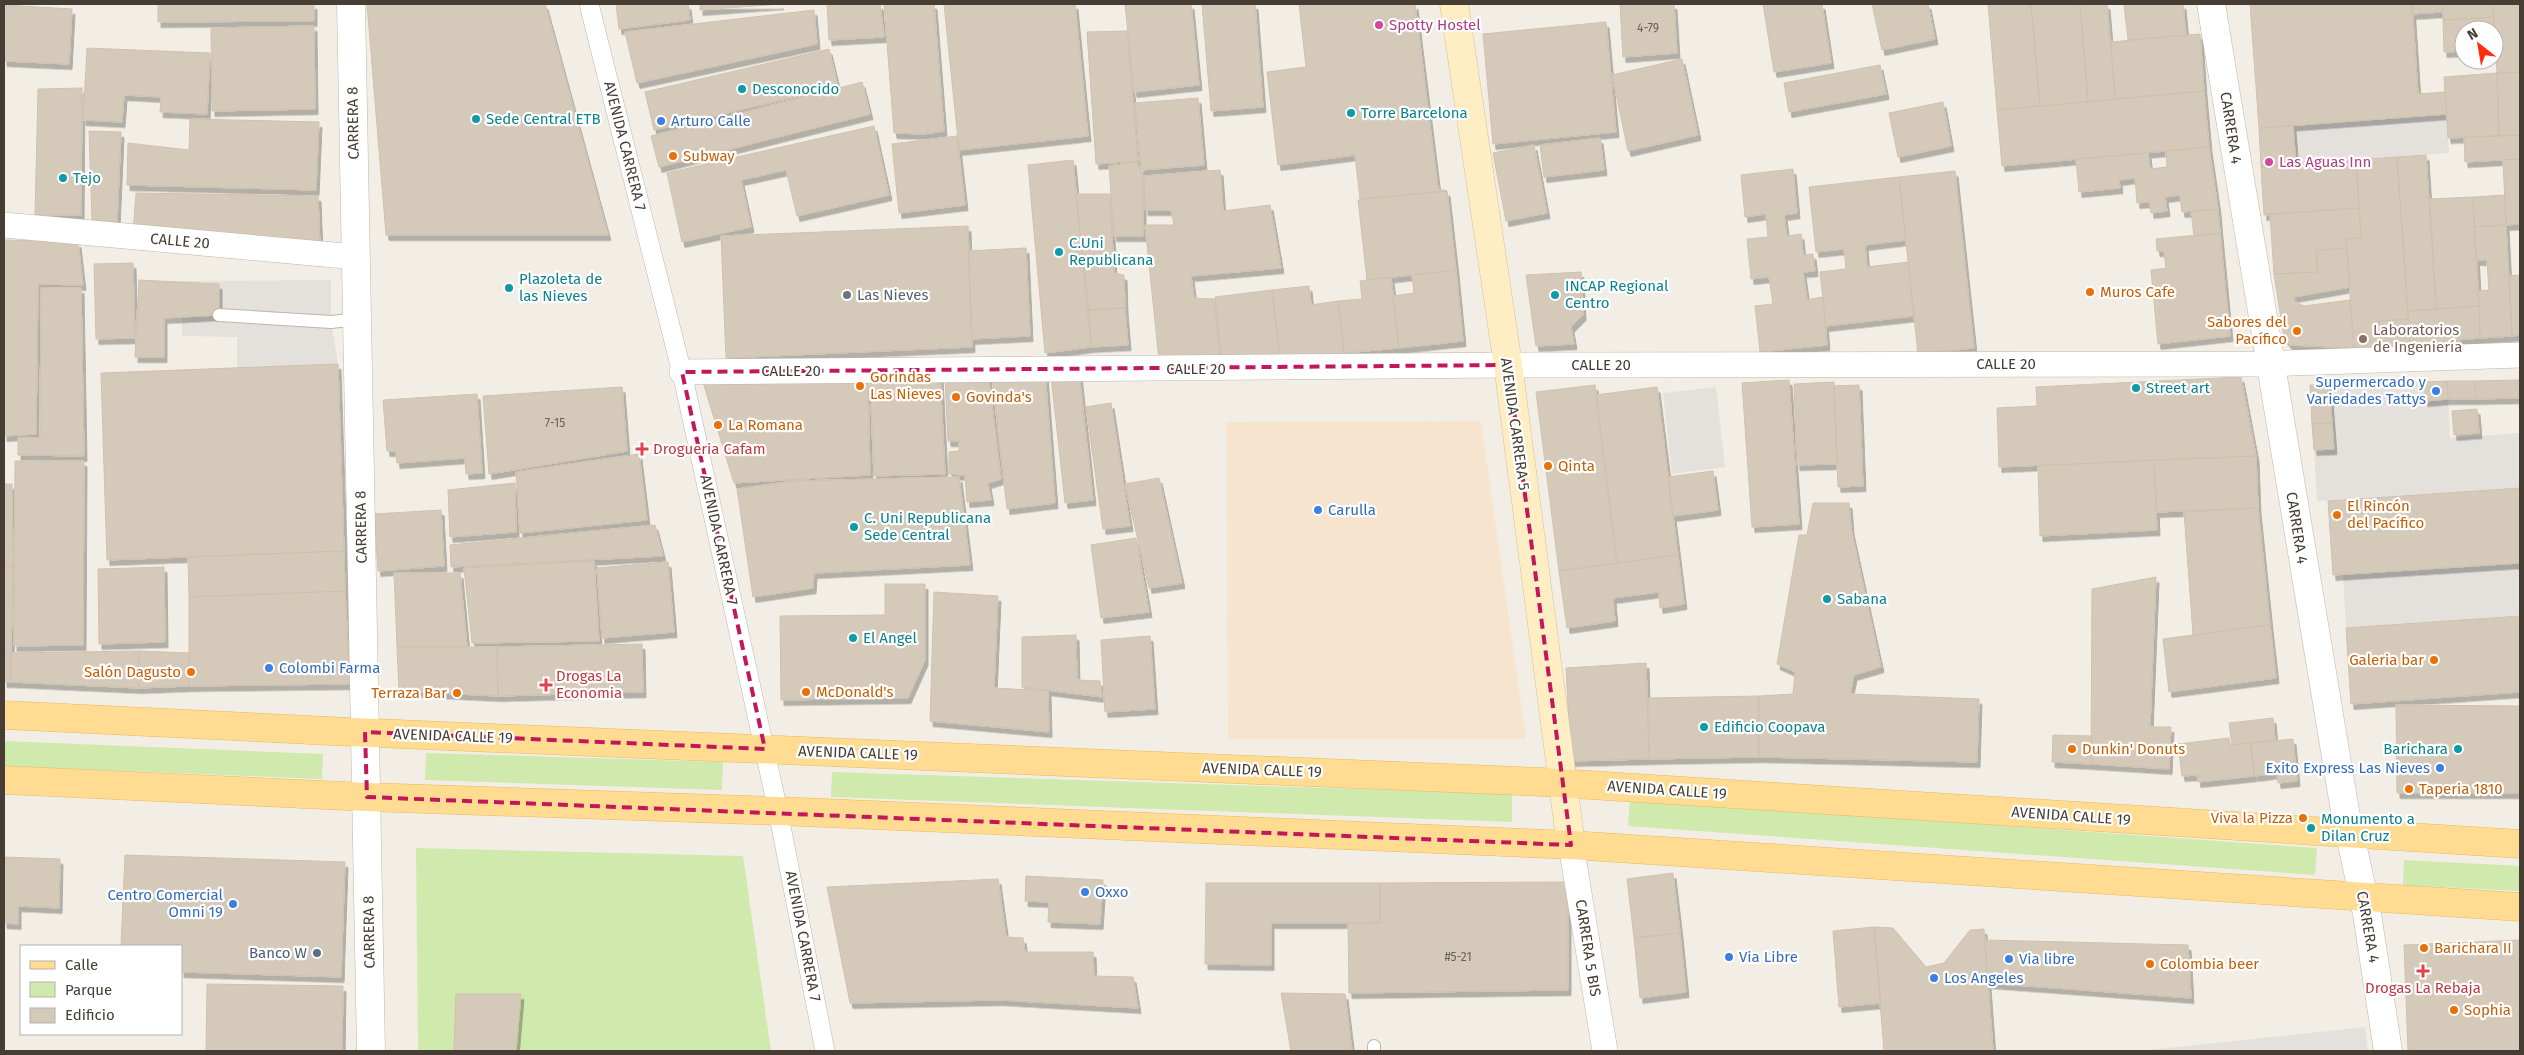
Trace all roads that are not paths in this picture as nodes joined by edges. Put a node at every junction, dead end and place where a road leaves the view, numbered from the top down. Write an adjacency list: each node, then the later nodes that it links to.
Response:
1 (351, 4): 6 (street, CARRERA 8)
2 (589, 4): 12 (street, AVENIDA CARRERA 7)
3 (1454, 4): 11 (main road, AVENIDA CARRERA 5)
4 (2211, 4): 10 (street, CARRERA 4)
5 (4, 225): 6 (street, CALLE 20)
6 (356, 257): 8 (street, CARRERA 8)
7 (219, 315): 8 (lane)
8 (357, 319): 14 (street, CARRERA 8)
9 (2520, 355): 10 (street, CALLE 20)
10 (2270, 364): 11 (street, CALLE 20); 20 (street, CARRERA 4)
11 (1508, 365): 12 (street, CALLE 20); 17 (main road, AVENIDA CARRERA 5)
12 (682, 372): 15 (street, AVENIDA CARRERA 7)
13 (4, 714): 14 (main road, AVENIDA CALLE 19)
14 (365, 732): 15 (main road, AVENIDA CALLE 19); 18 (street, CARRERA 8)
15 (764, 749): 17 (main road, AVENIDA CALLE 19); 19 (street, AVENIDA CARRERA 7)
16 (4, 780): 18 (main road)
17 (1562, 783): 20 (main road, AVENIDA CALLE 19); 22 (main road, AVENIDA CARRERA 5)
18 (367, 797): 19 (main road); 26 (street, CARRERA 8)
19 (778, 811): 22 (main road); 27 (street, AVENIDA CARRERA 7)
20 (2350, 832): 21 (main road, AVENIDA CALLE 19); 23 (street, CARRERA 4)
21 (2520, 844)
22 (1571, 845): 23 (main road); 28 (street, CARRERA 5 BIS)
23 (2363, 896): 24 (main road); 25 (street, CARRERA 4)
24 (2520, 907)
25 (2385, 1050)
26 (371, 1051)
27 (825, 1051)
28 (1605, 1051)

